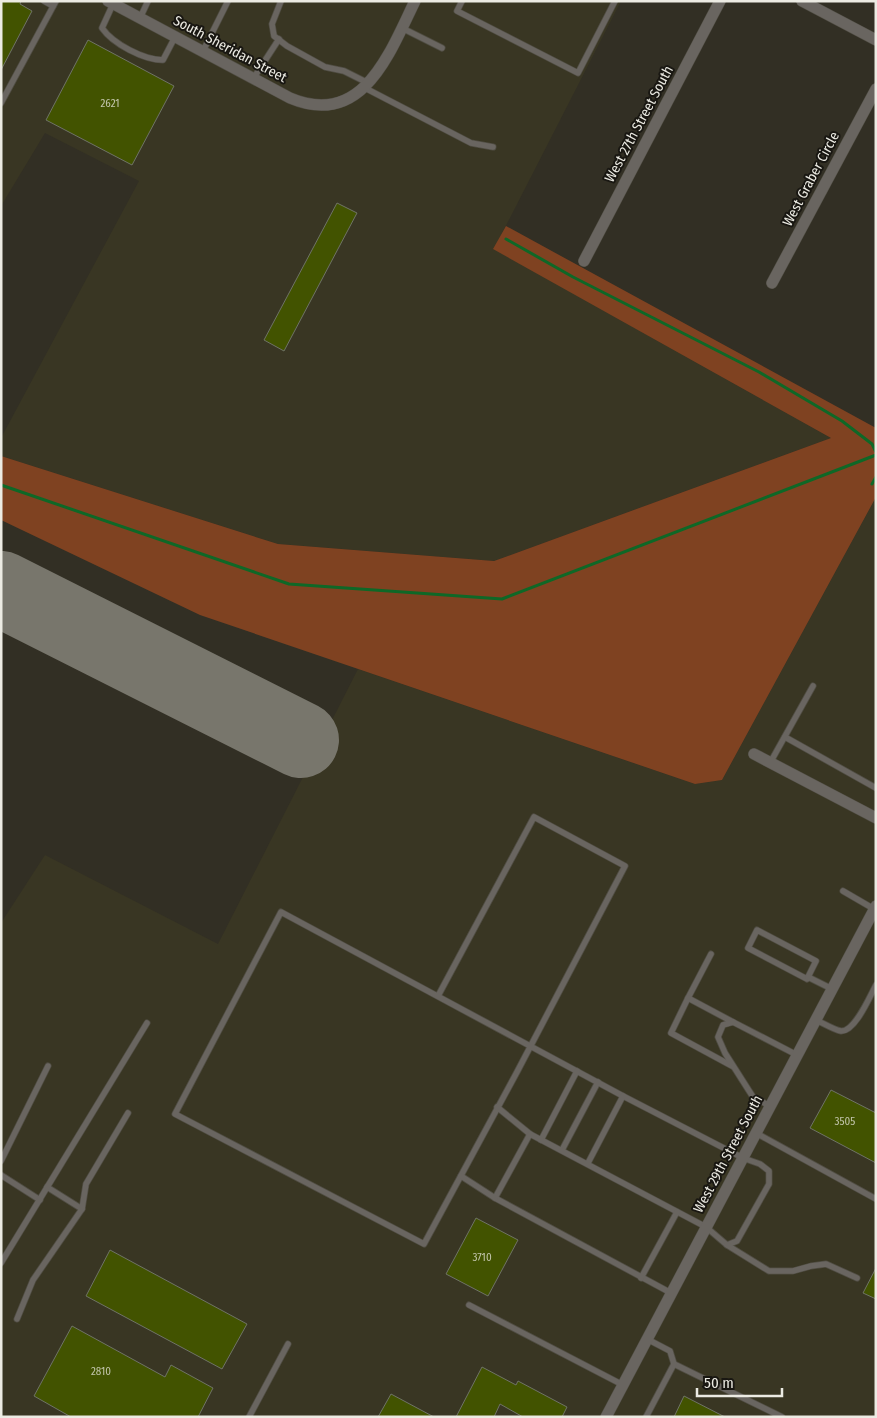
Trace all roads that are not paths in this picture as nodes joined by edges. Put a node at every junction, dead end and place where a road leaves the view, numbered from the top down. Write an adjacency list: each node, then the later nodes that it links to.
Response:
1 (44, 1): 11 (lane)
2 (148, 1): 12 (lane)
3 (228, 1): 18 (lane)
4 (280, 1): 15 (lane)
5 (415, 1): 13 (street)
6 (462, 1): 7 (lane)
7 (615, 1)
8 (720, 1): 24 (street, West 27th Street South)
9 (802, 1): 16 (street)
10 (111, 2): 12 (street, South Sheridan Street); 14 (lane)
11 (54, 4): 22 (lane)
12 (140, 18): 14 (street, South Sheridan Street)
13 (402, 28): 17 (lane); 20 (street)
14 (174, 37): 18 (street, South Sheridan Street)
15 (279, 39): 19 (lane); 20 (lane)
16 (876, 40)
17 (442, 48)
18 (202, 53): 19 (street, South Sheridan Street)
19 (254, 79): 20 (street, South Sheridan Street)
20 (367, 86): 23 (lane)
21 (876, 89): 25 (street, West Graber Circle)
22 (1, 103)
23 (493, 147)
24 (584, 261)
25 (772, 283)
26 (813, 686): 27 (lane)
27 (785, 737): 29 (lane); 30 (lane)
28 (754, 754): 29 (street)
29 (770, 763): 31 (street)
30 (876, 788)
31 (876, 818)
32 (843, 891): 33 (lane)
33 (875, 907): 37 (street, West 29th Street South)
34 (711, 954): 39 (lane)
35 (808, 977): 35 (lane); 37 (lane)
36 (876, 985): 40 (lane)
37 (832, 989): 40 (street, West 29th Street South)
38 (438, 996): 43 (lane); 43 (lane); 61 (lane)
39 (688, 998): 42 (lane); 46 (lane)
40 (816, 1020): 44 (street, West 29th Street South)
41 (147, 1022): 62 (lane)
42 (733, 1022): 44 (lane); 46 (lane)
43 (530, 1046): 47 (lane); 51 (lane)
44 (797, 1055): 50 (street, West 29th Street South)
45 (48, 1066): 58 (lane)
46 (733, 1066): 50 (lane)
47 (577, 1071): 48 (lane); 55 (lane)
48 (598, 1082): 49 (lane); 56 (lane)
49 (624, 1096): 57 (lane); 59 (lane)
50 (770, 1106): 53 (street, West 29th Street South)
51 (497, 1108): 54 (lane); 61 (lane)
52 (128, 1113): 66 (lane)
53 (756, 1133): 57 (street, West 29th Street South); 64 (lane)
54 (530, 1134): 55 (lane); 63 (lane)
55 (541, 1140): 56 (lane)
56 (562, 1150): 59 (lane)
57 (743, 1158): 68 (street, West 29th Street South); 69 (lane)
58 (1, 1161)
59 (588, 1163): 67 (lane)
60 (1, 1175): 65 (lane)
61 (461, 1176): 63 (lane)
62 (48, 1187): 65 (lane); 66 (lane)
63 (495, 1198): 71 (lane)
64 (876, 1199)
65 (40, 1200): 70 (lane)
66 (82, 1209): 75 (lane)
67 (677, 1212): 68 (lane); 71 (lane)
68 (706, 1227): 69 (lane); 73 (street, West 29th Street South)
69 (727, 1245): 72 (lane)
70 (1, 1263)
71 (641, 1278): 73 (lane)
72 (857, 1278)
73 (671, 1293): 76 (street, West 29th Street South)
74 (468, 1305): 79 (lane)
75 (17, 1318)
76 (647, 1339): 78 (lane); 79 (street, West 29th Street South)
77 (288, 1344): 80 (lane)
78 (674, 1364): 82 (lane); 83 (lane)
79 (623, 1385): 81 (street, West 29th Street South)
80 (249, 1417)
81 (606, 1417)
82 (646, 1417)
83 (782, 1417)

